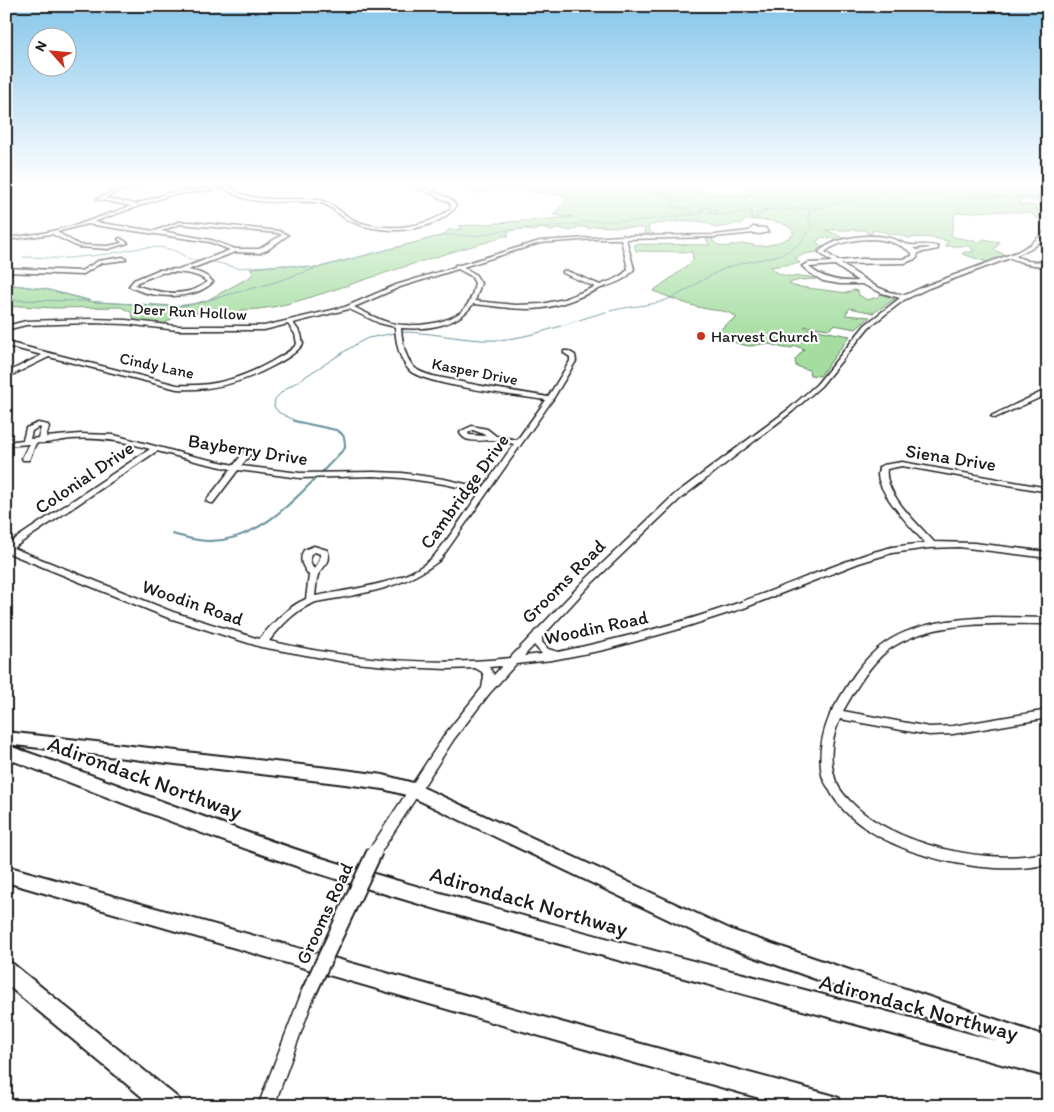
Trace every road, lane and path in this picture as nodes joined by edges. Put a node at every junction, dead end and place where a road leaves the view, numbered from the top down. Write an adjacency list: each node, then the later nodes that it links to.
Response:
1 (29, 237): 8 (street)
2 (64, 237): 9 (street)
3 (185, 237): 11 (street)
4 (282, 237): 11 (street)
5 (625, 237): 6 (street, Deer Run Hollow); 21 (street, Deer Run Hollow); 27 (street)
6 (708, 237)
7 (1042, 237): 14 (street, Grooms Road)
8 (6, 239)
9 (120, 239)
10 (909, 247): 12 (street); 13 (street); 13 (street)
11 (234, 250): 16 (street)
12 (822, 252): 17 (street)
13 (915, 252): 17 (street)
14 (1011, 255): 20 (street); 28 (street, Grooms Road)
15 (123, 259): 19 (street)
16 (213, 259): 18 (street)
17 (836, 262): 25 (street); 25 (street)
18 (202, 263): 23 (street)
19 (96, 264): 22 (street)
20 (1048, 264)
21 (457, 267): 29 (street); 30 (street, Deer Run Hollow)
22 (6, 270)
23 (179, 272): 23 (street)
24 (565, 272): 27 (street)
25 (864, 282): 26 (street)
26 (872, 286): 28 (street)
27 (600, 287): 29 (street)
28 (904, 298): 58 (street, Grooms Road)
29 (472, 302): 32 (street)
30 (349, 307): 31 (street, Deer Run Hollow); 32 (street)
31 (290, 322): 33 (street, Deer Run Hollow); 36 (street, Cindy Lane)
32 (398, 327): 39 (street, Kasper Drive)
33 (6, 328)
34 (6, 344): 36 (street, Cindy Lane)
35 (566, 352): 39 (street, Cambridge Drive)
36 (49, 354): 37 (street)
37 (6, 376)
38 (1048, 391): 40 (street)
39 (550, 399): 43 (street, Cambridge Drive)
40 (995, 416)
41 (494, 438): 43 (street)
42 (34, 442): 44 (street, Bayberry Drive); 45 (street, Bayberry Drive); 47 (street)
43 (519, 443): 50 (street, Cambridge Drive)
44 (6, 444)
45 (156, 449): 48 (street, Bayberry Drive); 53 (street, Colonial Drive)
46 (248, 451): 48 (street)
47 (26, 458)
48 (237, 468): 50 (street, Bayberry Drive); 51 (street)
49 (1048, 490): 52 (street, Siena Drive)
50 (486, 491): 56 (street, Cambridge Drive)
51 (210, 502)
52 (931, 544): 54 (street, Woodin Road); 60 (street, Woodin Road)
53 (6, 549): 59 (street, Woodin Road)
54 (1048, 555)
55 (314, 574): 56 (street)
56 (310, 600): 59 (street, Cambridge Drive)
57 (1048, 621): 64 (street)
58 (538, 633): 60 (street); 61 (street, Grooms Road)
59 (261, 643): 62 (street, Woodin Road)
60 (556, 654): 61 (street, Woodin Road)
61 (513, 660): 62 (street, Woodin Road); 63 (street, Grooms Road)
62 (470, 664): 63 (street)
63 (485, 691): 68 (street, Grooms Road)
64 (835, 714): 65 (street); 69 (street)
65 (1048, 714)
66 (6, 738): 68 (highway)
67 (6, 751): 73 (highway, Adirondack Northway)
68 (414, 790): 72 (highway); 75 (street, Grooms Road, bridge)
69 (1048, 858)
70 (6, 874): 76 (highway)
71 (6, 971): 74 (highway)
72 (1048, 1048)
73 (1048, 1066)
74 (170, 1106)
75 (266, 1106)
76 (831, 1106)

